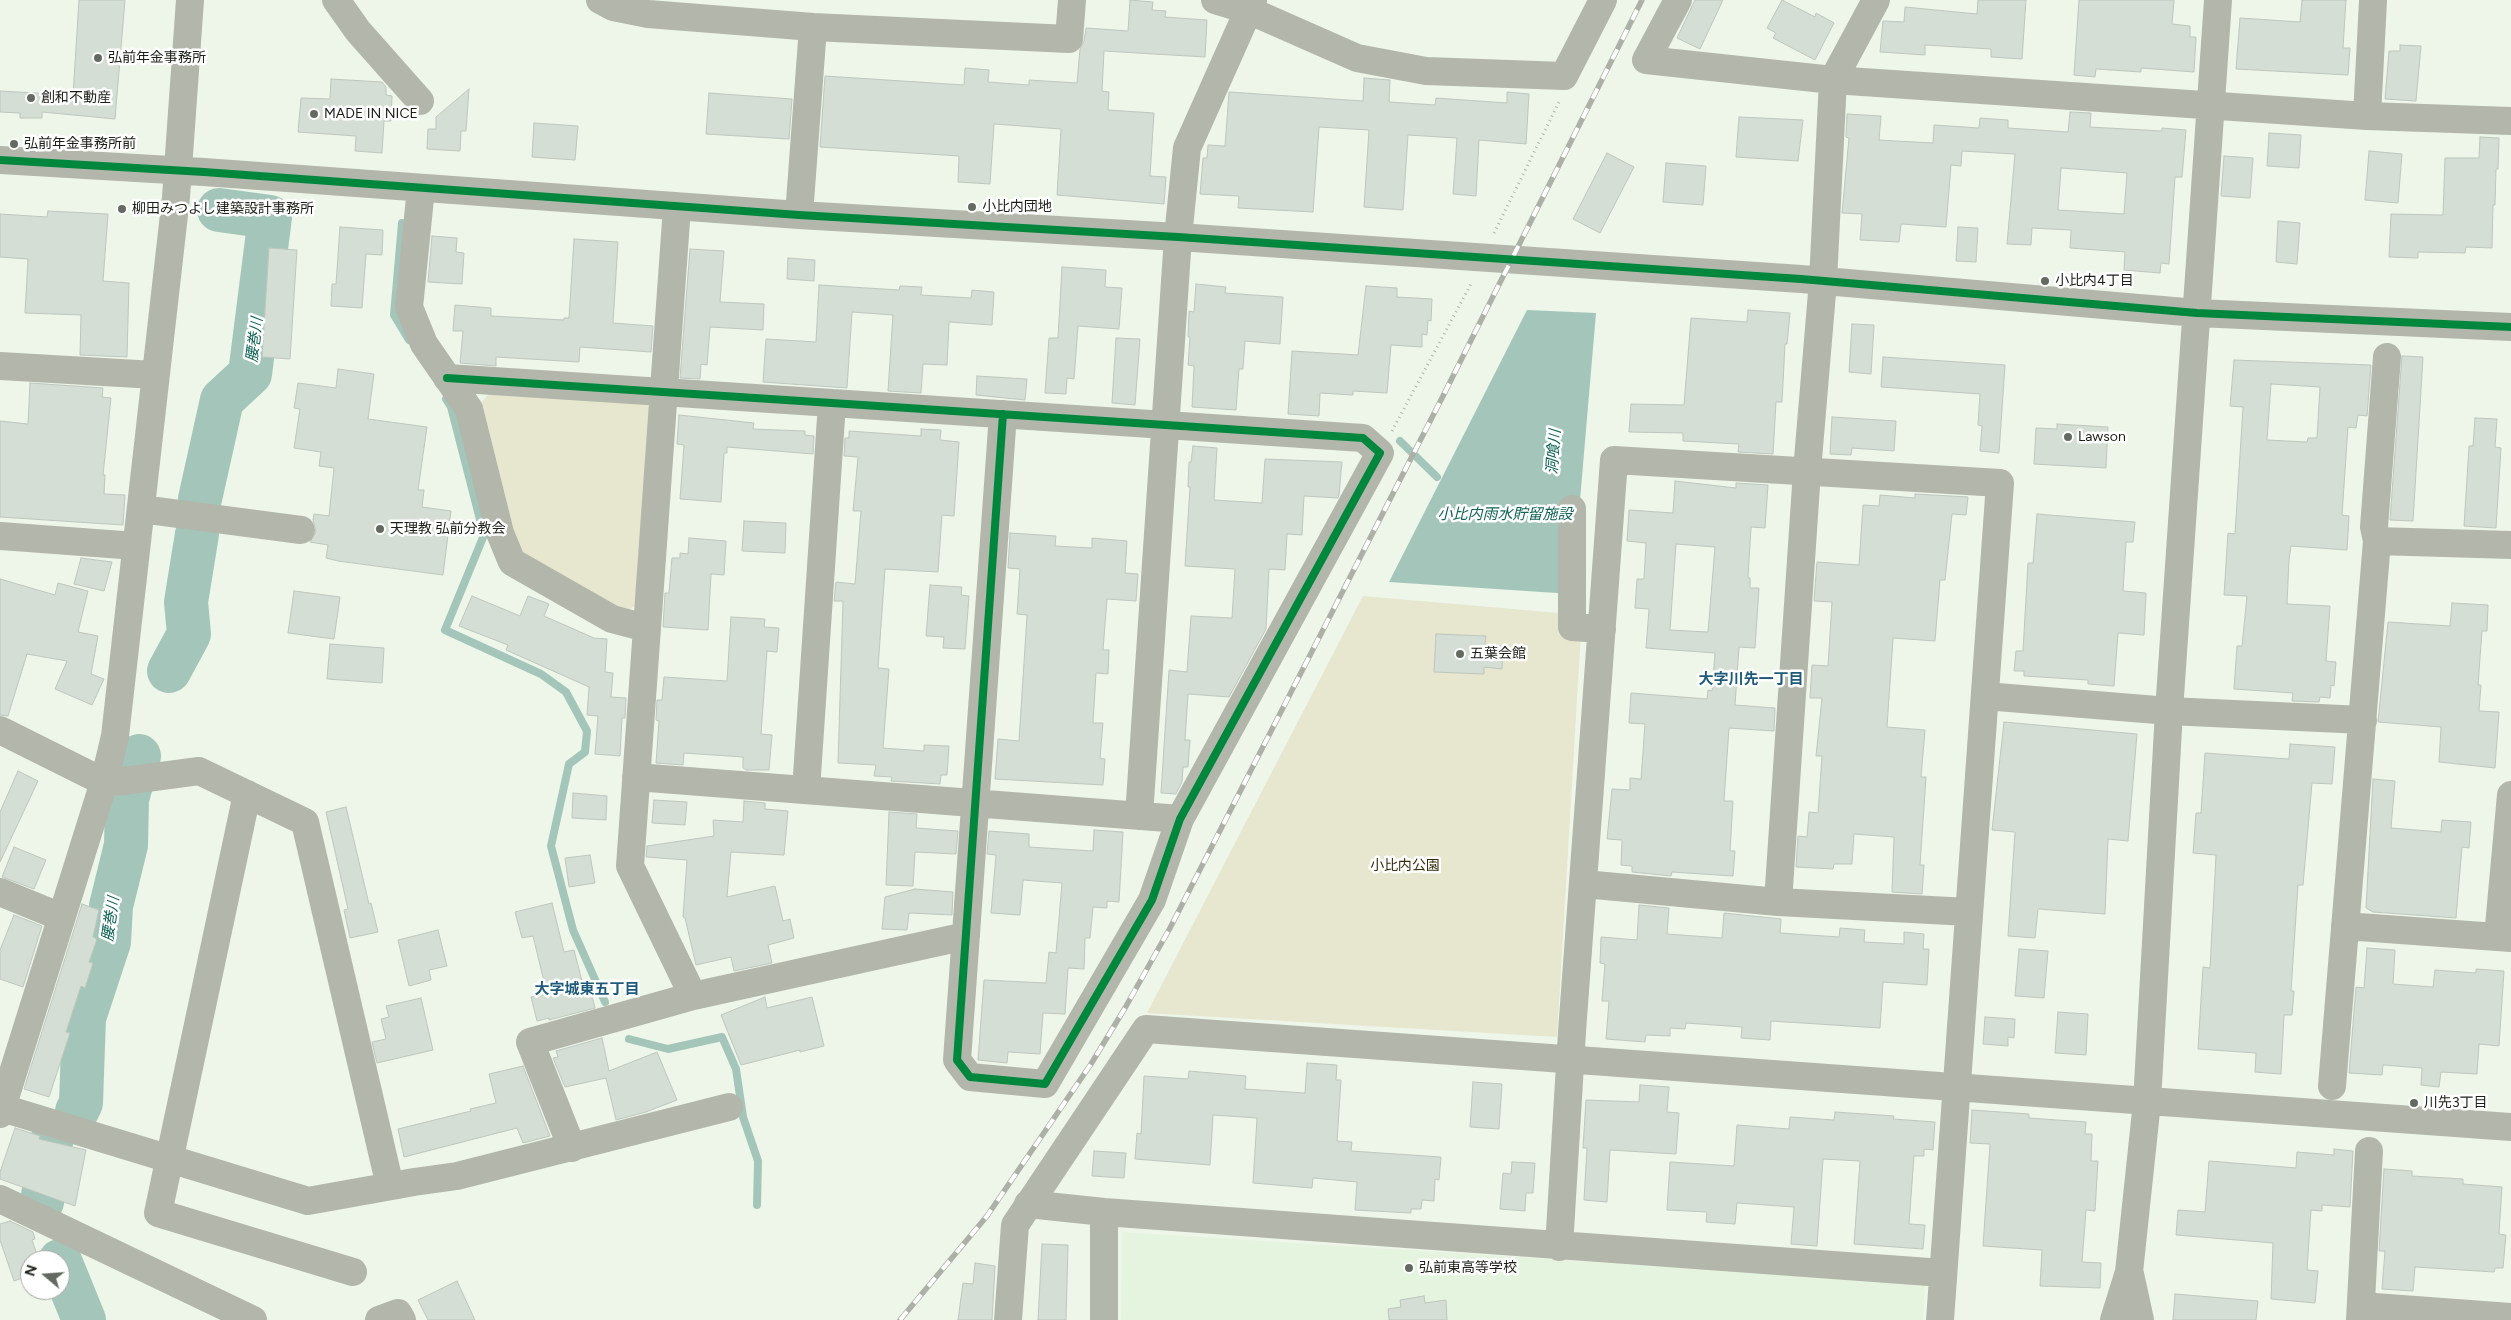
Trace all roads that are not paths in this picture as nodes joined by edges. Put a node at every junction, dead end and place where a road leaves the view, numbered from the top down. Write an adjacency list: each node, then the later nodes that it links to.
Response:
1 (190, 0): 19 (street)
2 (336, 0): 14 (street)
3 (600, 0): 12 (street)
4 (1072, 0): 12 (street)
5 (1215, 0): 11 (street)
6 (1603, 0): 11 (street)
7 (1678, 0): 13 (street)
8 (1876, 0): 13 (street)
9 (2218, 0): 15 (street)
10 (2373, 2): 16 (street)
11 (1250, 5): 23 (street)
12 (813, 27): 22 (street)
13 (1833, 80): 15 (street); 24 (street)
14 (420, 101)
15 (2210, 105): 16 (street); 25 (street)
16 (2367, 116): 17 (street)
17 (2511, 121)
18 (0, 160): 19 (street)
19 (178, 170): 20 (street); 29 (street)
20 (421, 188): 21 (street); 30 (street)
21 (677, 206): 22 (street); 31 (street)
22 (798, 215): 23 (street)
23 (1178, 237): 24 (street); 34 (street)
24 (1823, 281): 25 (street); 35 (street)
25 (2197, 313): 26 (street); 46 (street)
26 (2511, 327)
27 (2387, 358): 40 (street)
28 (0, 366): 29 (street)
29 (155, 375): 36 (street)
30 (447, 378): 31 (street); 43 (street)
31 (664, 392): 32 (street); 43 (street)
32 (832, 403): 33 (street); 51 (street)
33 (1003, 414): 34 (street); 54 (street)
34 (1166, 425): 55 (street); 56 (street)
35 (1807, 471): 44 (street); 45 (street); 59 (street)
36 (141, 509): 38 (street); 42 (street)
37 (1572, 509): 44 (street)
38 (301, 530)
39 (0, 536): 42 (street)
40 (2378, 541): 41 (street); 47 (street)
41 (2511, 545)
42 (136, 546): 50 (street)
43 (646, 628): 49 (street)
44 (1602, 629): 57 (street)
45 (1985, 696): 46 (street); 60 (street)
46 (2169, 711): 47 (street); 69 (street)
47 (2363, 720): 62 (street)
48 (0, 730): 50 (street)
49 (636, 777): 51 (street); 65 (street)
50 (123, 780): 52 (street); 61 (street)
51 (806, 790): 54 (street)
52 (247, 794): 75 (street); 76 (street)
53 (2511, 795): 64 (street)
54 (976, 803): 55 (street); 63 (street)
55 (1139, 816): 56 (street)
56 (1180, 819): 63 (street)
57 (1584, 884): 59 (street); 66 (street)
58 (0, 892): 61 (street)
59 (1778, 902): 60 (street)
60 (1969, 912): 68 (street)
61 (61, 917): 71 (street)
62 (2345, 926): 64 (street); 67 (street)
63 (966, 936): 65 (street)
64 (2505, 938)
65 (693, 996): 73 (street)
66 (1572, 1060): 68 (street); 78 (street); 80 (street)
67 (2332, 1086)
68 (1956, 1087): 69 (street); 83 (street)
69 (2147, 1102): 72 (street); 82 (street)
70 (729, 1107): 73 (street)
71 (1, 1111): 75 (street)
72 (2511, 1127)
73 (572, 1148): 76 (street)
74 (2369, 1151): 84 (street)
75 (170, 1159): 76 (street); 81 (street)
76 (390, 1186)
77 (0, 1199): 86 (street)
78 (1028, 1204): 79 (street); 89 (street)
79 (1104, 1212): 80 (street); 90 (street)
80 (1559, 1247): 83 (street)
81 (353, 1272)
82 (2129, 1272): 92 (street); 93 (street)
83 (1944, 1273): 91 (street)
84 (2361, 1313): 85 (street)
85 (2511, 1317)
86 (243, 1318)
87 (379, 1320): 88 (street)
88 (402, 1320)
89 (1008, 1320)
90 (1104, 1320)
91 (1940, 1320)
92 (2114, 1320)
93 (2140, 1320)

